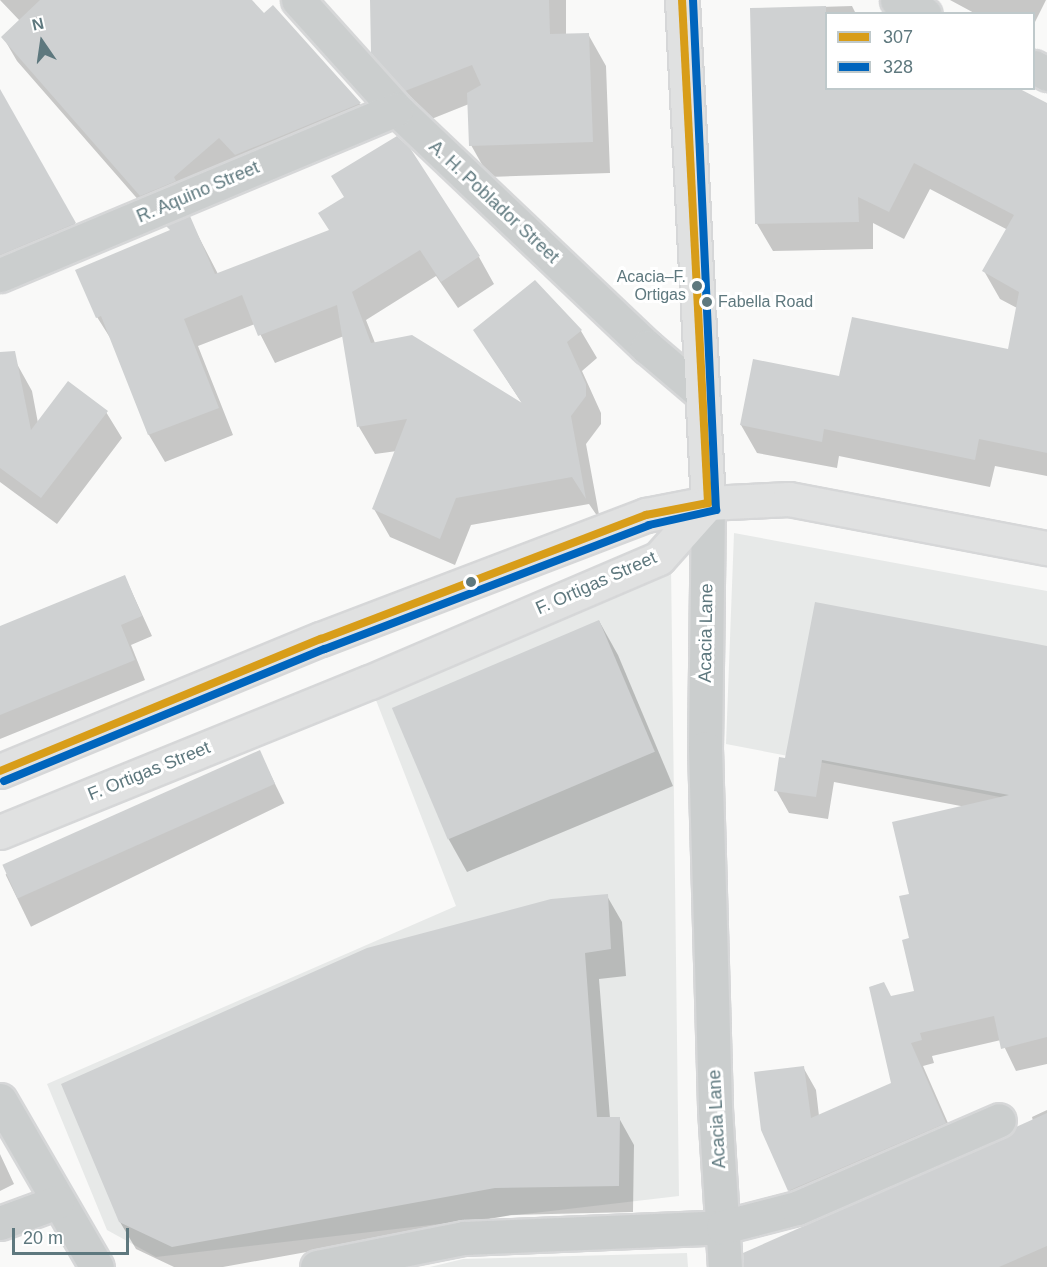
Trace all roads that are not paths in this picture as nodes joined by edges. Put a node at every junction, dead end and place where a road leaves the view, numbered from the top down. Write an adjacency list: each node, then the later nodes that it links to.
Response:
1 (298, 0): 5 (street, A. H. Poblador Street)
2 (682, 0): 7 (street, Acacia Lane)
3 (897, 0): 4 (street)
4 (921, 12)
5 (396, 109): 6 (street, R. Aquino Street); 7 (street, A. H. Poblador Street)
6 (0, 274)
7 (701, 393): 8 (street, Acacia Lane)
8 (708, 503): 9 (street); 10 (street); 11 (street, F. Ortigas Street); 18 (street, Acacia Lane)
9 (646, 515): 11 (street); 12 (street)
10 (1047, 548)
11 (659, 558): 13 (street, F. Ortigas Street)
12 (0, 771)
13 (0, 832)
14 (0, 1100): 16 (street)
15 (999, 1120): 18 (street)
16 (57, 1202): 17 (street); 19 (street)
17 (0, 1223)
18 (723, 1227): 20 (street); 21 (street, Acacia Lane)
19 (97, 1267)
20 (317, 1267)
21 (725, 1267)

